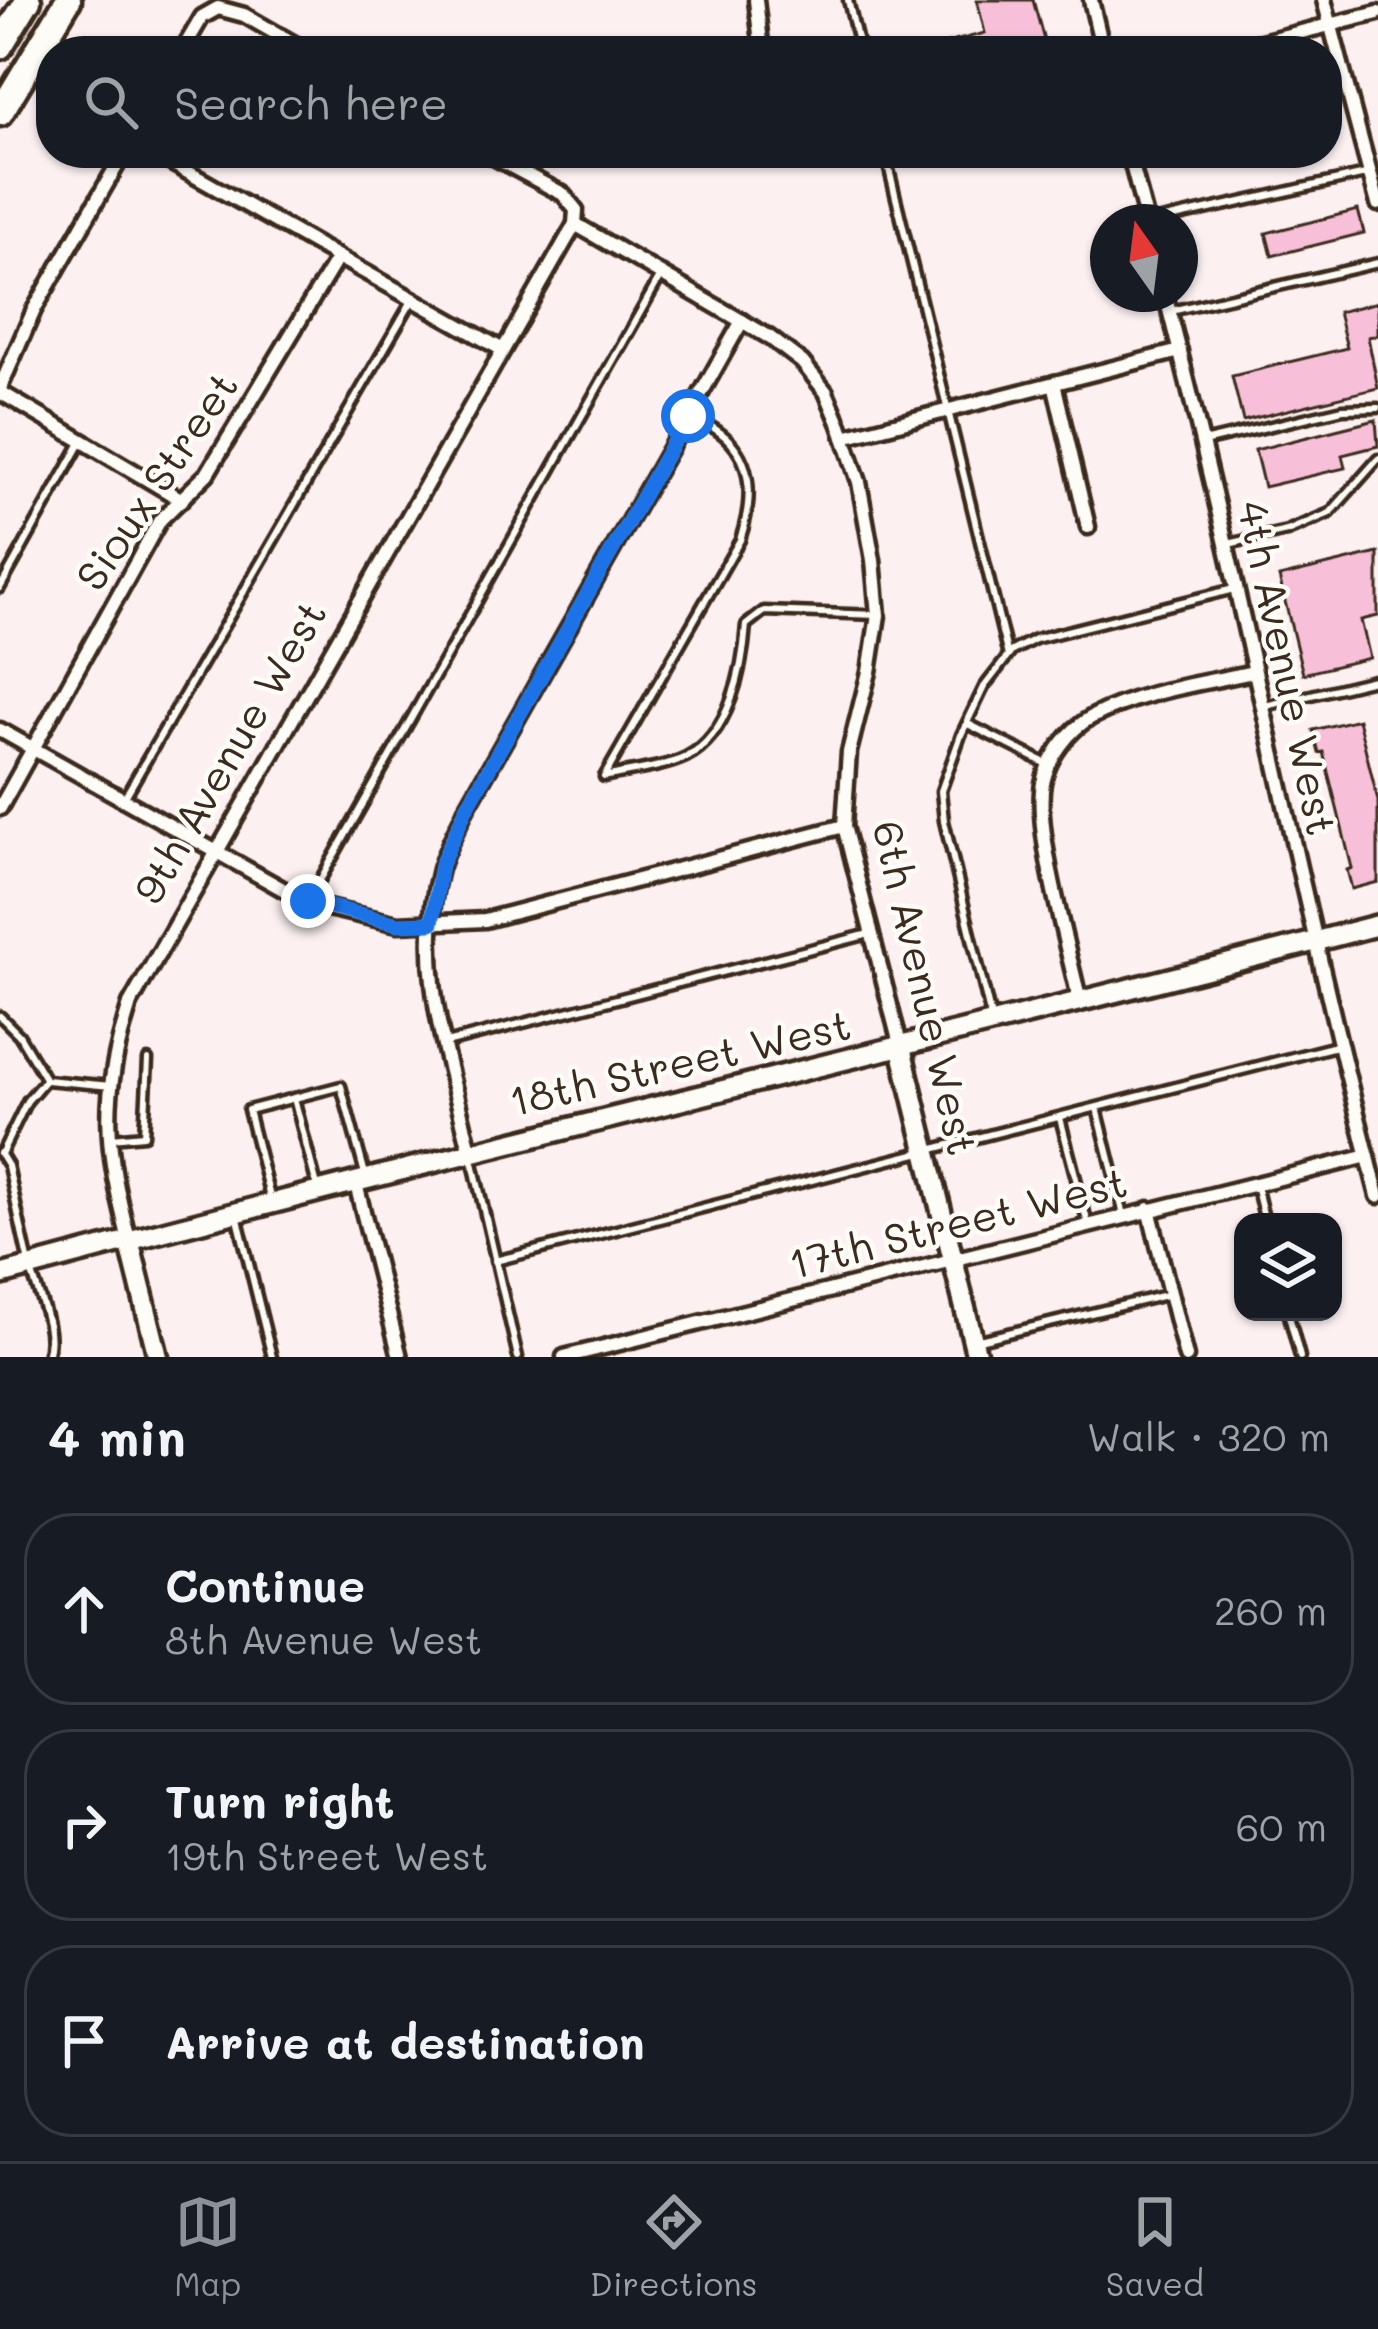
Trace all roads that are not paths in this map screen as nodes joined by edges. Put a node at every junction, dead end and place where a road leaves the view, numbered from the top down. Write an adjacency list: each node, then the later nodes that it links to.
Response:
1 (28, 0): 17 (highway)
2 (68, 0): 9 (highway)
3 (756, 0): 12 (street)
4 (848, 0): 13 (lane)
5 (1091, 0): 14 (street)
6 (1324, 0): 8 (street)
7 (1378, 13): 8 (street)
8 (1330, 26): 15 (street); 16 (street)
9 (44, 36)
10 (191, 36): 11 (street)
11 (281, 36)
12 (760, 36)
13 (856, 36)
14 (1099, 36)
15 (1288, 36)
16 (1333, 36)
17 (0, 46)
18 (36, 49): 20 (highway)
19 (1342, 70): 26 (street)
20 (4, 98)
21 (115, 168): 41 (street)
22 (181, 168): 31 (street)
23 (514, 168): 30 (street)
24 (889, 168): 43 (lane)
25 (1133, 168): 27 (street)
26 (1370, 173): 28 (street); 29 (lane)
27 (1144, 204)
28 (1378, 204)
29 (1198, 211)
30 (575, 224): 33 (street, 6th Avenue West); 38 (street, 9th Avenue West)
31 (338, 257): 34 (street); 49 (street, Sioux Street)
32 (1378, 263): 35 (lane)
33 (661, 274): 37 (street, 6th Avenue West); 67 (lane)
34 (413, 299): 38 (street); 63 (lane)
35 (1198, 305)
36 (1170, 312): 39 (street, 4th Avenue West)
37 (742, 321): 44 (street); 45 (street, 6th Avenue West)
38 (503, 350): 66 (street, 9th Avenue West)
39 (1180, 351): 40 (street); 47 (street, 4th Avenue West)
40 (1054, 383): 43 (street); 50 (street)
41 (0, 390): 46 (street)
42 (1378, 408): 47 (lane)
43 (949, 410): 45 (street); 55 (lane)
44 (688, 416): 54 (lane); 68 (street)
45 (844, 436): 54 (street, 6th Avenue West)
46 (82, 441): 49 (street); 52 (lane)
47 (1203, 442): 51 (street, 4th Avenue West)
48 (1378, 459): 51 (lane)
49 (182, 500): 61 (street, Sioux Street)
50 (1088, 527)
51 (1228, 544): 53 (street, 4th Avenue West)
52 (0, 588)
53 (1238, 588): 55 (lane); 56 (street, 4th Avenue West)
54 (878, 615): 65 (street, 6th Avenue West)
55 (1008, 656): 59 (lane)
56 (1253, 673): 58 (street, 4th Avenue West); 62 (street)
57 (1378, 679): 58 (lane)
58 (1262, 707): 71 (street, 4th Avenue West)
59 (966, 724): 62 (lane); 74 (lane)
60 (0, 730): 61 (street)
61 (32, 749): 63 (street); 64 (street, Sioux Street)
62 (1051, 765): 72 (street)
63 (123, 800): 66 (street)
64 (0, 808)
65 (844, 826): 68 (street); 70 (street, 6th Avenue West)
66 (214, 851): 67 (street); 80 (street, 9th Avenue West)
67 (308, 901): 68 (street)
68 (432, 923): 75 (street)
69 (1378, 925): 71 (street, 18th Street West)
70 (873, 933): 75 (lane); 77 (street, 6th Avenue West)
71 (1315, 942): 72 (street, 18th Street West); 76 (street, 4th Avenue West)
72 (1080, 1003): 74 (street, 18th Street West)
73 (0, 1016): 79 (lane)
74 (992, 1026): 77 (street, 18th Street West)
75 (442, 1044): 85 (street)
76 (1340, 1045): 82 (lane); 88 (street, 4th Avenue West)
77 (901, 1048): 85 (street, 18th Street West); 86 (street, 6th Avenue West)
78 (148, 1060): 84 (lane)
79 (46, 1079): 80 (lane); 87 (lane)
80 (111, 1086): 84 (street, 9th Avenue West)
81 (294, 1098): 89 (lane); 91 (lane); 93 (lane)
82 (1097, 1108): 83 (lane); 97 (lane)
83 (1060, 1118): 86 (lane); 98 (lane)
84 (108, 1138): 99 (street, 9th Avenue West)
85 (470, 1150): 89 (street, 18th Street West); 101 (lane)
86 (926, 1152): 100 (street, 6th Avenue West); 101 (lane)
87 (1, 1153): 102 (lane)
88 (1367, 1156): 90 (street, 17th Street West); 92 (street, 4th Avenue West)
89 (360, 1179): 91 (street, 18th Street West); 110 (street)
90 (1255, 1182): 94 (street, 17th Street West); 96 (lane)
91 (318, 1190): 93 (street, 18th Street West)
92 (1378, 1196)
93 (272, 1202): 95 (street, 18th Street West)
94 (1150, 1208): 97 (street, 17th Street West); 104 (street)
95 (236, 1212): 99 (street, 18th Street West); 109 (lane)
96 (1263, 1213)
97 (1124, 1215): 98 (street, 17th Street West)
98 (1088, 1224): 100 (street, 17th Street West)
99 (129, 1240): 102 (street, 18th Street West); 108 (street, 9th Avenue West)
100 (952, 1258): 106 (street, 6th Avenue West); 112 (street, 17th Street West)
101 (495, 1261): 111 (lane)
102 (30, 1267): 103 (street, 18th Street West); 107 (lane)
103 (0, 1275)
104 (1170, 1294): 106 (lane); 113 (street)
105 (1290, 1321): 114 (lane)
106 (975, 1349)
107 (46, 1357)
108 (158, 1357)
109 (272, 1357)
110 (400, 1357)
111 (518, 1357)
112 (564, 1357)
113 (1186, 1357)
114 (1300, 1357)

